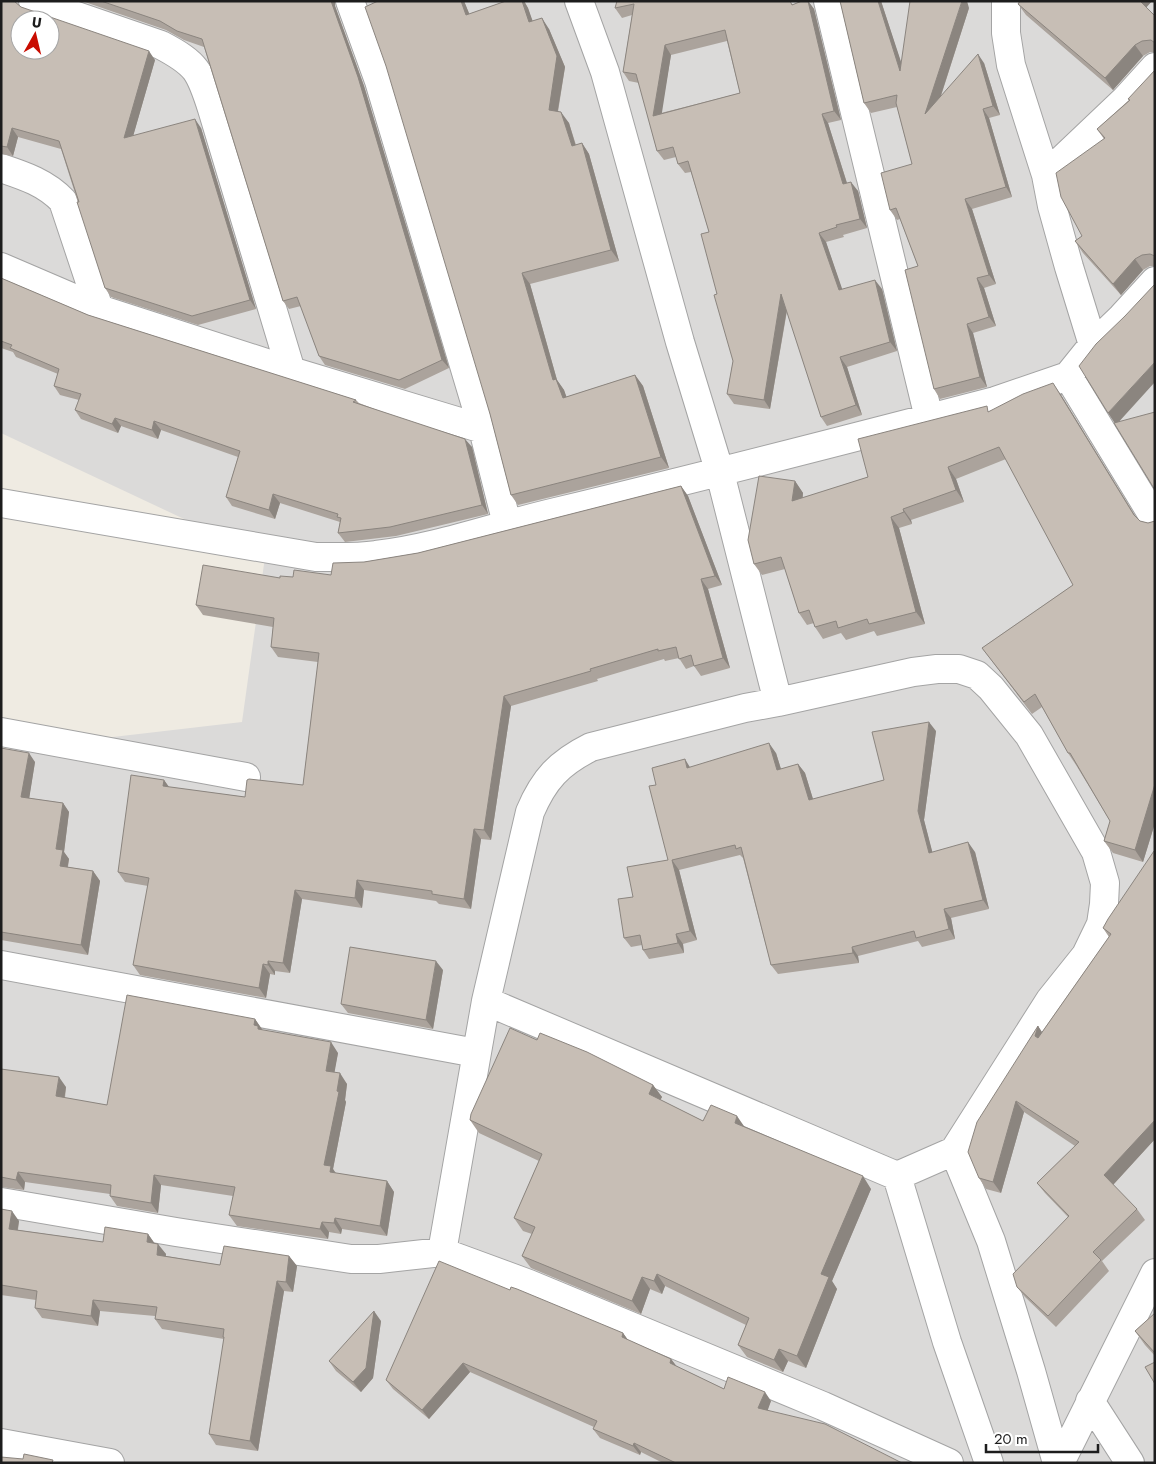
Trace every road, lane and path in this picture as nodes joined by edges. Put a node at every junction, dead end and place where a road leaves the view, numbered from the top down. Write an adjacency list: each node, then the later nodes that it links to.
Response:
1 (33, 1): 13 (street)
2 (350, 1): 16 (street)
3 (578, 1): 17 (street)
4 (828, 1): 15 (street)
5 (1006, 1): 8 (street)
6 (1155, 67): 8 (street)
7 (1, 168): 11 (street)
8 (1046, 175): 12 (street)
9 (1, 267): 11 (street)
10 (1155, 281): 12 (street)
11 (99, 309): 13 (street)
12 (1093, 346): 14 (street)
13 (291, 371): 16 (street)
14 (1068, 376): 15 (street); 19 (street)
15 (929, 418): 17 (street)
16 (483, 429): 20 (street)
17 (720, 472): 20 (street); 21 (street)
18 (1, 503): 20 (street)
19 (1155, 519)
20 (507, 524)
21 (778, 702): 25 (street); 27 (street)
22 (1, 732): 23 (street)
23 (246, 778)
24 (1, 965): 26 (street)
25 (486, 1001): 26 (street); 28 (street)
26 (476, 1053): 30 (street)
27 (954, 1151): 28 (street); 37 (street)
28 (898, 1176): 36 (street)
29 (1, 1202): 30 (street)
30 (442, 1252): 35 (street)
31 (1155, 1273): 32 (street)
32 (1090, 1401): 37 (street); 38 (street)
33 (1, 1443): 34 (street)
34 (110, 1463)
35 (949, 1463)
36 (989, 1463)
37 (1058, 1463)
38 (1130, 1463)

